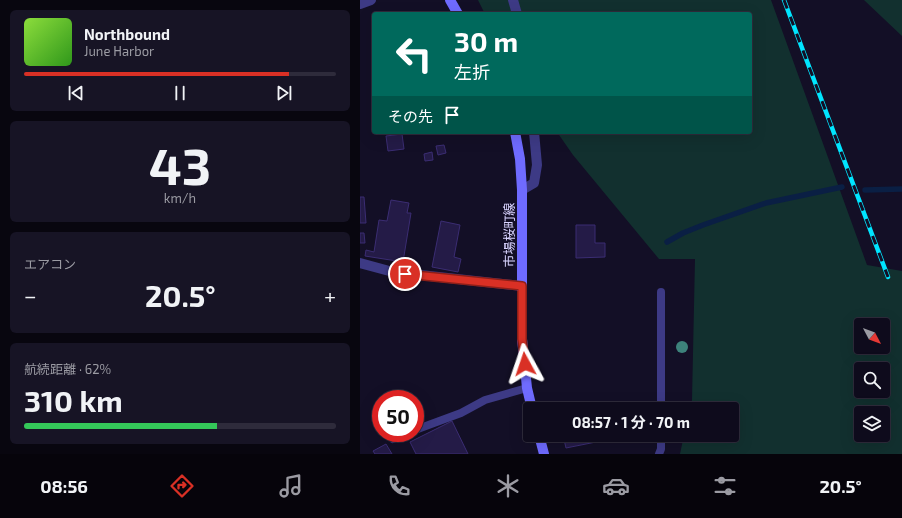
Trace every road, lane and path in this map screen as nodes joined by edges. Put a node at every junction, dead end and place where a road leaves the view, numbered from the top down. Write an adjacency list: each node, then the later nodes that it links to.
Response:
1 (371, 0): 4 (street)
2 (450, 0): 5 (main road)
3 (513, 0): 6 (street)
4 (360, 4)
5 (457, 12)
6 (516, 12)
7 (515, 134): 9 (main road, 市場桜町線)
8 (534, 134): 9 (street)
9 (522, 190): 11 (main road, 市場桜町線)
10 (360, 263): 11 (street)
11 (522, 286): 13 (main road, 市場桜町線)
12 (661, 292): 15 (lane)
13 (527, 388): 14 (main road, 市場桜町線); 16 (lane)
14 (530, 402)
15 (661, 402)
16 (424, 427)
17 (541, 442): 19 (main road)
18 (661, 442): 20 (lane)
19 (544, 454)
20 (659, 454)

